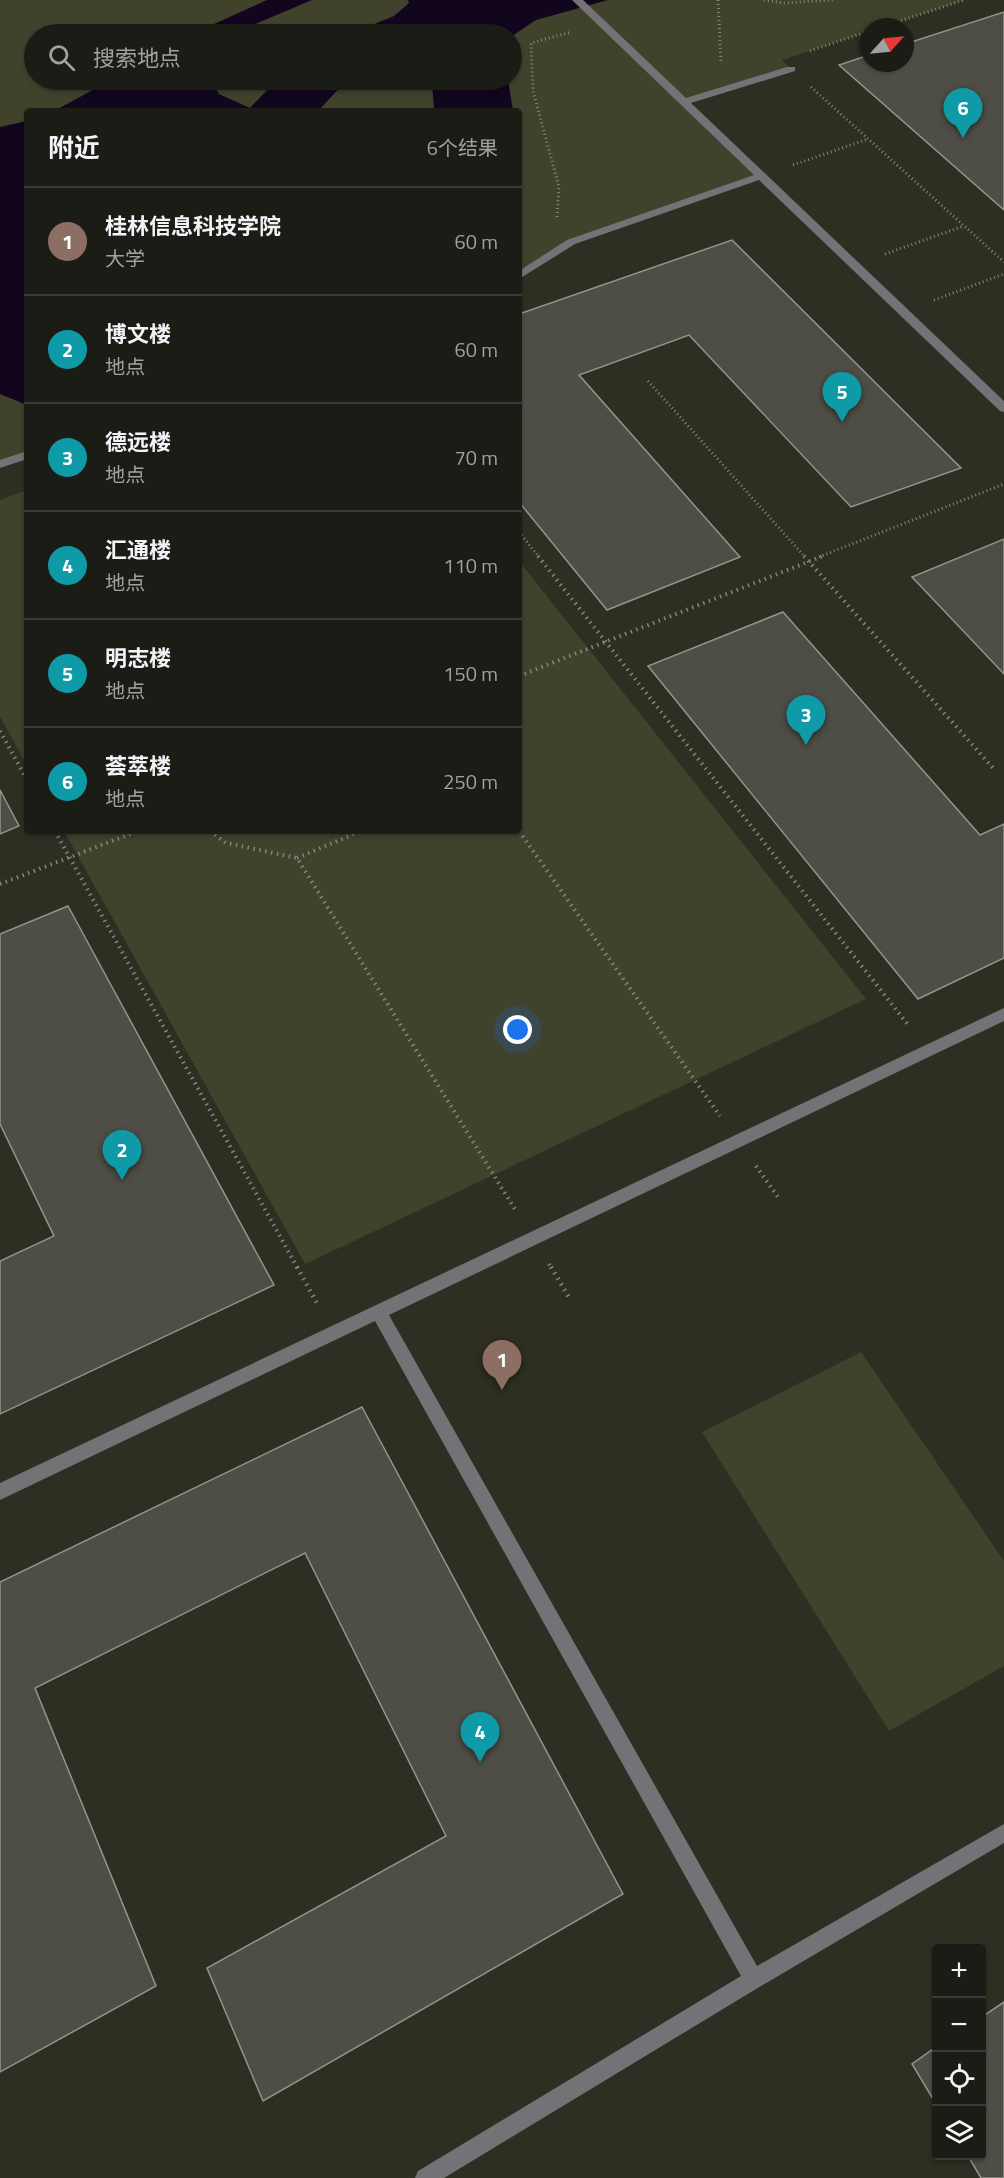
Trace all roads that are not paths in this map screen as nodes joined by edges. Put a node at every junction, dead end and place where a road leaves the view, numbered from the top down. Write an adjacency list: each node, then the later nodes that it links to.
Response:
1 (577, 0): 3 (lane)
2 (791, 69): 3 (lane)
3 (684, 102): 4 (lane)
4 (761, 176): 5 (lane); 6 (lane)
5 (522, 274)
6 (1004, 408)
7 (24, 456): 8 (lane)
8 (0, 464)
9 (1004, 1014): 10 (lane)
10 (378, 1311): 11 (lane); 13 (lane)
11 (0, 1492)
12 (1004, 1833): 13 (lane)
13 (754, 1979): 14 (lane)
14 (425, 2178)

